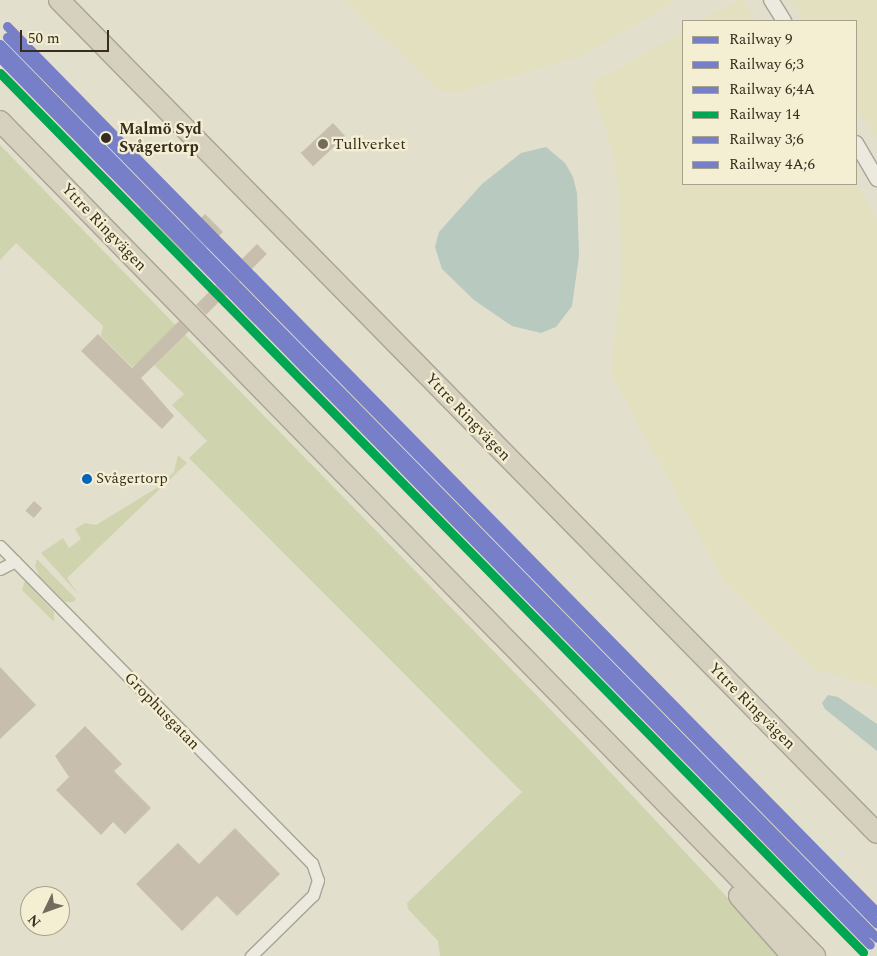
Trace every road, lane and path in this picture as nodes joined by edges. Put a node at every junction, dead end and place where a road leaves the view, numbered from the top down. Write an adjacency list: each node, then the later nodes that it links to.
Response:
1 (59, 0): 12 (highway, Yttre Ringvägen)
2 (771, 0): 3 (street)
3 (783, 20)
4 (0, 122): 8 (highway, Yttre Ringvägen)
5 (0, 133): 8 (highway)
6 (857, 145): 7 (street)
7 (877, 179)
8 (78, 201): 13 (highway, Yttre Ringvägen)
9 (0, 546): 10 (street, Grophusgatan)
10 (15, 561): 11 (street); 16 (street, Grophusgatan)
11 (0, 569)
12 (704, 657): 14 (highway); 15 (highway, Yttre Ringvägen)
13 (530, 663): 17 (highway); 18 (highway, Yttre Ringvägen)
14 (877, 814)
15 (877, 833)
16 (251, 956)
17 (792, 956)
18 (815, 956)

